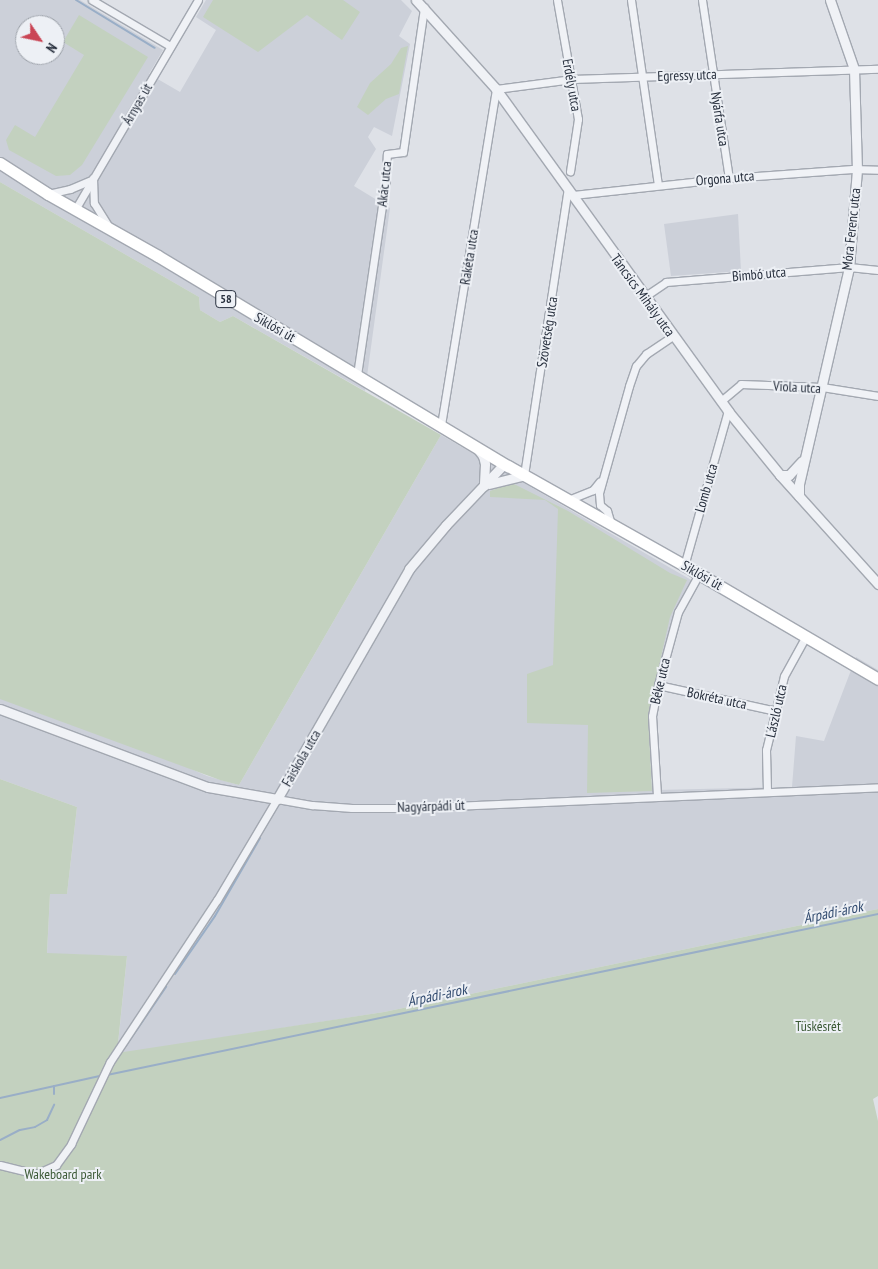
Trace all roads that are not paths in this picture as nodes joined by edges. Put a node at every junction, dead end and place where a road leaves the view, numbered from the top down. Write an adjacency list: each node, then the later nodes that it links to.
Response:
1 (92, 0): 9 (street)
2 (198, 0): 9 (street, Árnyas út)
3 (416, 0): 8 (street, Táncsics Mihály utca)
4 (557, 0): 14 (street, Erdély utca)
5 (631, 0): 13 (street)
6 (702, 0): 12 (street, Nyárfa utca)
7 (830, 0): 10 (street, Móra Ferenc utca)
8 (424, 8): 15 (street, Táncsics Mihály utca); 31 (street, Akác utca)
9 (170, 46): 20 (street, Árnyas út)
10 (854, 69): 11 (street, Egressy utca); 12 (street, Egressy utca); 17 (street, Móra Ferenc utca)
11 (878, 69)
12 (714, 74): 13 (street, Egressy utca); 21 (street, Nyárfa utca)
13 (644, 77): 14 (street, Egressy utca); 22 (street)
14 (572, 79): 15 (street, Egressy utca); 19 (street, Erdély utca)
15 (496, 89): 23 (street, Táncsics Mihály utca); 36 (street, Rakéta utca)
16 (0, 163): 24 (main road, Siklósi út / 58)
17 (857, 169): 18 (street, Orgona utca); 21 (street, Orgona utca); 27 (street, Móra Ferenc utca)
18 (878, 170)
19 (570, 171)
20 (93, 178): 24 (street); 25 (street, Árnyas út); 26 (street)
21 (729, 178): 22 (street, Orgona utca)
22 (658, 184): 23 (street, Orgona utca)
23 (571, 192): 29 (street, Táncsics Mihály utca); 41 (street, Szövetség utca)
24 (48, 194): 25 (main road, Siklósi út / 58)
25 (76, 208): 26 (main road, Siklósi út / 58)
26 (111, 228): 31 (main road, Siklósi út / 58)
27 (849, 267): 28 (street, Bimbó utca); 29 (street, Bimbó utca); 32 (street, Móra Ferenc utca)
28 (878, 270)
29 (644, 296): 30 (street, Táncsics Mihály utca)
30 (673, 336): 34 (street, Táncsics Mihály utca); 40 (street)
31 (357, 375): 36 (main road, Siklósi út / 58)
32 (822, 387): 33 (street, Viola utca); 34 (street, Viola utca); 38 (street, Móra Ferenc utca)
33 (878, 396)
34 (721, 400): 35 (street, Táncsics Mihály utca)
35 (728, 410): 42 (street, Táncsics Mihály utca); 47 (street, Lomb utca)
36 (441, 425): 37 (main road, Siklósi út / 58)
37 (474, 445): 39 (main road, 58); 43 (street)
38 (805, 457): 42 (street, Móra Ferenc utca); 44 (street, Móra Ferenc utca)
39 (504, 464): 41 (main road, 58); 43 (street, Faiskola utca)
40 (607, 467): 45 (street); 46 (street)
41 (524, 475): 43 (street); 45 (main road, Siklósi út / 58)
42 (780, 475): 44 (street, Táncsics Mihály utca)
43 (484, 486): 58 (street, Faiskola utca)
44 (799, 496): 49 (street, Táncsics Mihály utca)
45 (568, 500): 46 (main road, Siklósi út / 58)
46 (611, 524): 47 (main road, Siklósi út / 58)
47 (684, 566): 48 (main road, Siklósi út / 58)
48 (698, 574): 50 (main road, Siklósi út / 58); 52 (street, Béke utca)
49 (878, 584)
50 (806, 636): 51 (main road, Siklósi út / 58); 54 (street, László utca)
51 (878, 679)
52 (658, 685): 54 (street, Bokréta utca); 57 (street, Béke utca)
53 (0, 709): 58 (street, Nagyárpádi út)
54 (776, 711): 56 (street, László utca)
55 (878, 787): 56 (street, Nagyárpádi út)
56 (767, 791): 57 (street, Nagyárpádi út)
57 (657, 795): 58 (street, Nagyárpádi út)
58 (277, 799): 59 (street, Faiskola utca)
59 (0, 1165)

